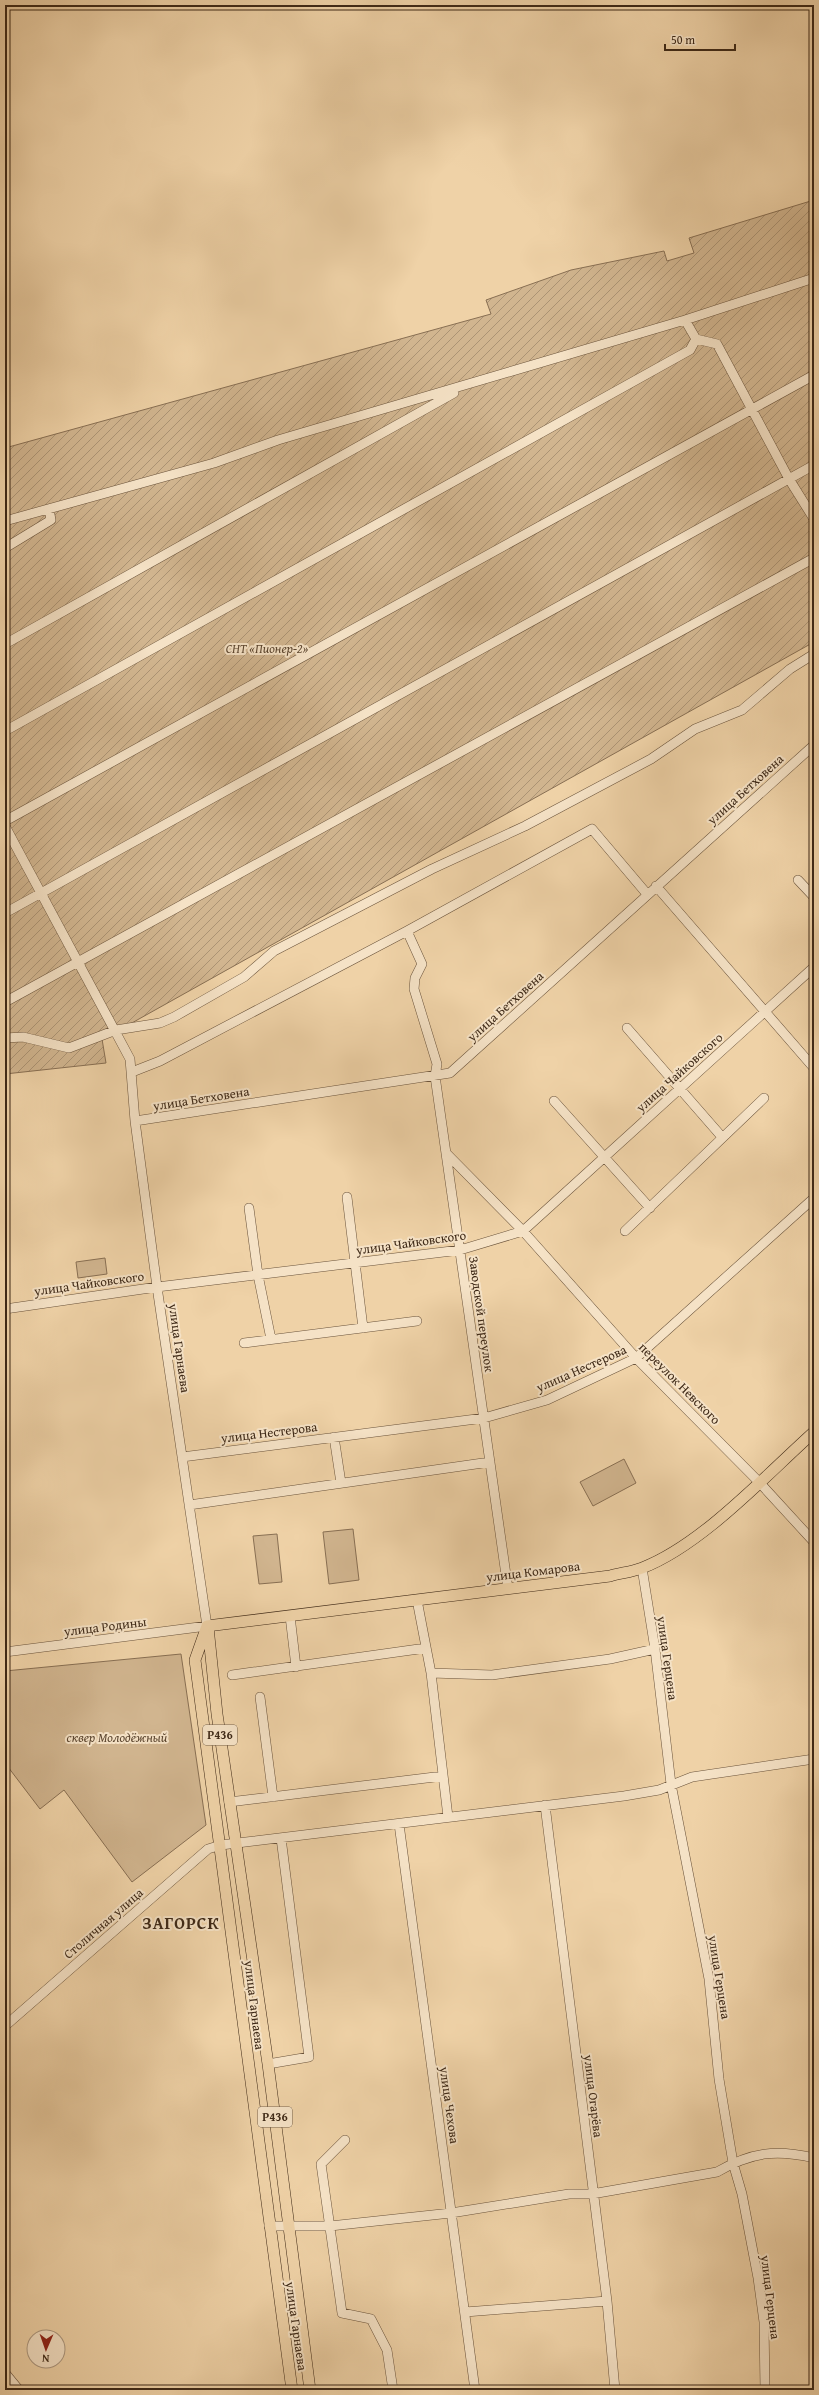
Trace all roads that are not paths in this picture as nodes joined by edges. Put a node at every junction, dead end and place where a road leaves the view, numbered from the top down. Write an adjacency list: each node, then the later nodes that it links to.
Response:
1 (814, 278): 2 (street)
2 (685, 320): 3 (street); 5 (street)
3 (696, 339): 6 (street); 16 (street)
4 (814, 375): 6 (street)
5 (465, 386): 9 (street); 14 (street)
6 (751, 409): 8 (street); 18 (street)
7 (814, 465): 8 (street)
8 (789, 479): 10 (street); 22 (street)
9 (49, 509): 11 (street); 12 (street)
10 (814, 520)
11 (5, 522)
12 (5, 548)
13 (814, 558): 27 (street)
14 (5, 644)
15 (814, 654): 32 (street)
16 (5, 731)
17 (814, 745): 21 (street, улица Бетховена)
18 (5, 822)
19 (5, 826): 22 (street, улица Гарнаева)
20 (798, 880): 24 (street)
21 (656, 886): 23 (street, улица Бетховена); 30 (street)
22 (41, 894): 25 (street); 27 (street, улица Гарнаева)
23 (648, 894): 26 (street); 36 (street, улица Бетховена)
24 (814, 898)
25 (5, 913)
26 (407, 932): 35 (street); 36 (street, Заводской переулок)
27 (78, 963): 29 (street); 32 (street, улица Гарнаева)
28 (814, 967): 30 (street, улица Чайковского)
29 (5, 1002)
30 (765, 1012): 34 (street); 37 (street, улица Чайковского)
31 (627, 1028): 37 (street)
32 (116, 1030): 33 (street); 35 (street, улица Гарнаева)
33 (5, 1038)
34 (814, 1068)
35 (132, 1072): 40 (street, улица Гарнаева)
36 (435, 1076): 40 (street, улица Бетховена); 42 (street, Заводской переулок)
37 (681, 1088): 41 (street); 43 (street, улица Чайковского)
38 (764, 1098): 41 (street)
39 (554, 1101): 43 (street)
40 (135, 1121): 53 (street, улица Гарнаева)
41 (722, 1137): 47 (street)
42 (446, 1153): 48 (street, переулок Невского); 50 (street, Заводской переулок)
43 (605, 1156): 47 (street); 48 (street, улица Чайковского)
44 (347, 1197): 51 (street)
45 (814, 1198): 59 (street, улица Нестерова)
46 (249, 1208): 52 (street)
47 (650, 1208): 49 (street)
48 (523, 1231): 50 (street, улица Чайковского); 59 (street, переулок Невского)
49 (625, 1231)
50 (460, 1250): 51 (street, улица Чайковского); 60 (street, Заводской переулок)
51 (355, 1263): 52 (street, улица Чайковского); 56 (street)
52 (258, 1275): 53 (street, улица Чайковского); 57 (street)
53 (157, 1287): 54 (street, улица Чайковского); 63 (street, улица Гарнаева)
54 (5, 1308)
55 (417, 1321): 56 (street)
56 (364, 1328): 57 (street)
57 (271, 1339): 58 (street)
58 (244, 1343)
59 (636, 1358): 60 (street, улица Нестерова); 65 (street, переулок Невского)
60 (484, 1418): 62 (street, улица Нестерова); 64 (street, Заводской переулок)
61 (814, 1432): 65 (main road, улица Комарова)
62 (334, 1437): 63 (street, улица Нестерова); 66 (street)
63 (182, 1457): 67 (street, улица Гарнаева)
64 (490, 1462): 66 (street); 70 (street, Заводской переулок)
65 (759, 1482): 68 (street, переулок Невского); 69 (main road, улица Комарова)
66 (341, 1483): 67 (street)
67 (189, 1505): 73 (street, улица Гарнаева)
68 (814, 1542)
69 (642, 1568): 70 (main road, улица Комарова); 75 (street, улица Герцена)
70 (508, 1589): 71 (main road, улица Комарова)
71 (417, 1600): 72 (main road, улица Комарова); 74 (street)
72 (290, 1616): 73 (main road, улица Комарова); 77 (street)
73 (208, 1626): 76 (street, улица Родины); 85 (main road, улица Гарнаева / P436); 91 (main road, улица Гарнаева)
74 (426, 1648): 77 (street); 78 (street)
75 (655, 1649): 78 (street); 83 (street, улица Герцена)
76 (5, 1652)
77 (296, 1667): 79 (street)
78 (431, 1673): 82 (street)
79 (232, 1675)
80 (260, 1697): 84 (street)
81 (814, 1759): 83 (street)
82 (443, 1776): 84 (street); 87 (street)
83 (671, 1784): 86 (street); 96 (street, улица Герцена)
84 (273, 1797): 85 (street)
85 (229, 1802): 90 (main road, улица Гарнаева / P436)
86 (545, 1805): 87 (street); 97 (street, улица Огарёва)
87 (448, 1817): 88 (street)
88 (399, 1824): 89 (street); 98 (street, улица Чехова)
89 (281, 1838): 90 (street); 93 (street)
90 (234, 1844): 91 (street); 93 (main road, улица Гарнаева / P436)
91 (221, 1845): 92 (street, Столичная улица); 100 (main road, улица Гарнаева)
92 (5, 2026)
93 (268, 2064): 99 (main road, улица Гарнаева / P436)
94 (345, 2140): 101 (street)
95 (814, 2158): 96 (street)
96 (733, 2163): 97 (street); 111 (street, улица Герцена)
97 (592, 2194): 98 (street); 102 (street, улица Огарёва)
98 (451, 2213): 101 (street); 103 (street, улица Чехова)
99 (289, 2225): 100 (street); 101 (street); 107 (main road, улица Гарнаева / P436)
100 (269, 2226): 106 (main road, улица Гарнаева)
101 (330, 2226): 108 (street)
102 (607, 2301): 103 (street); 110 (street, улица Огарёва)
103 (465, 2312): 109 (street, улица Чехова)
104 (5, 2373): 105 (street)
105 (19, 2390)
106 (292, 2390)
107 (310, 2390)
108 (393, 2390)
109 (475, 2390)
110 (615, 2390)
111 (766, 2390)

